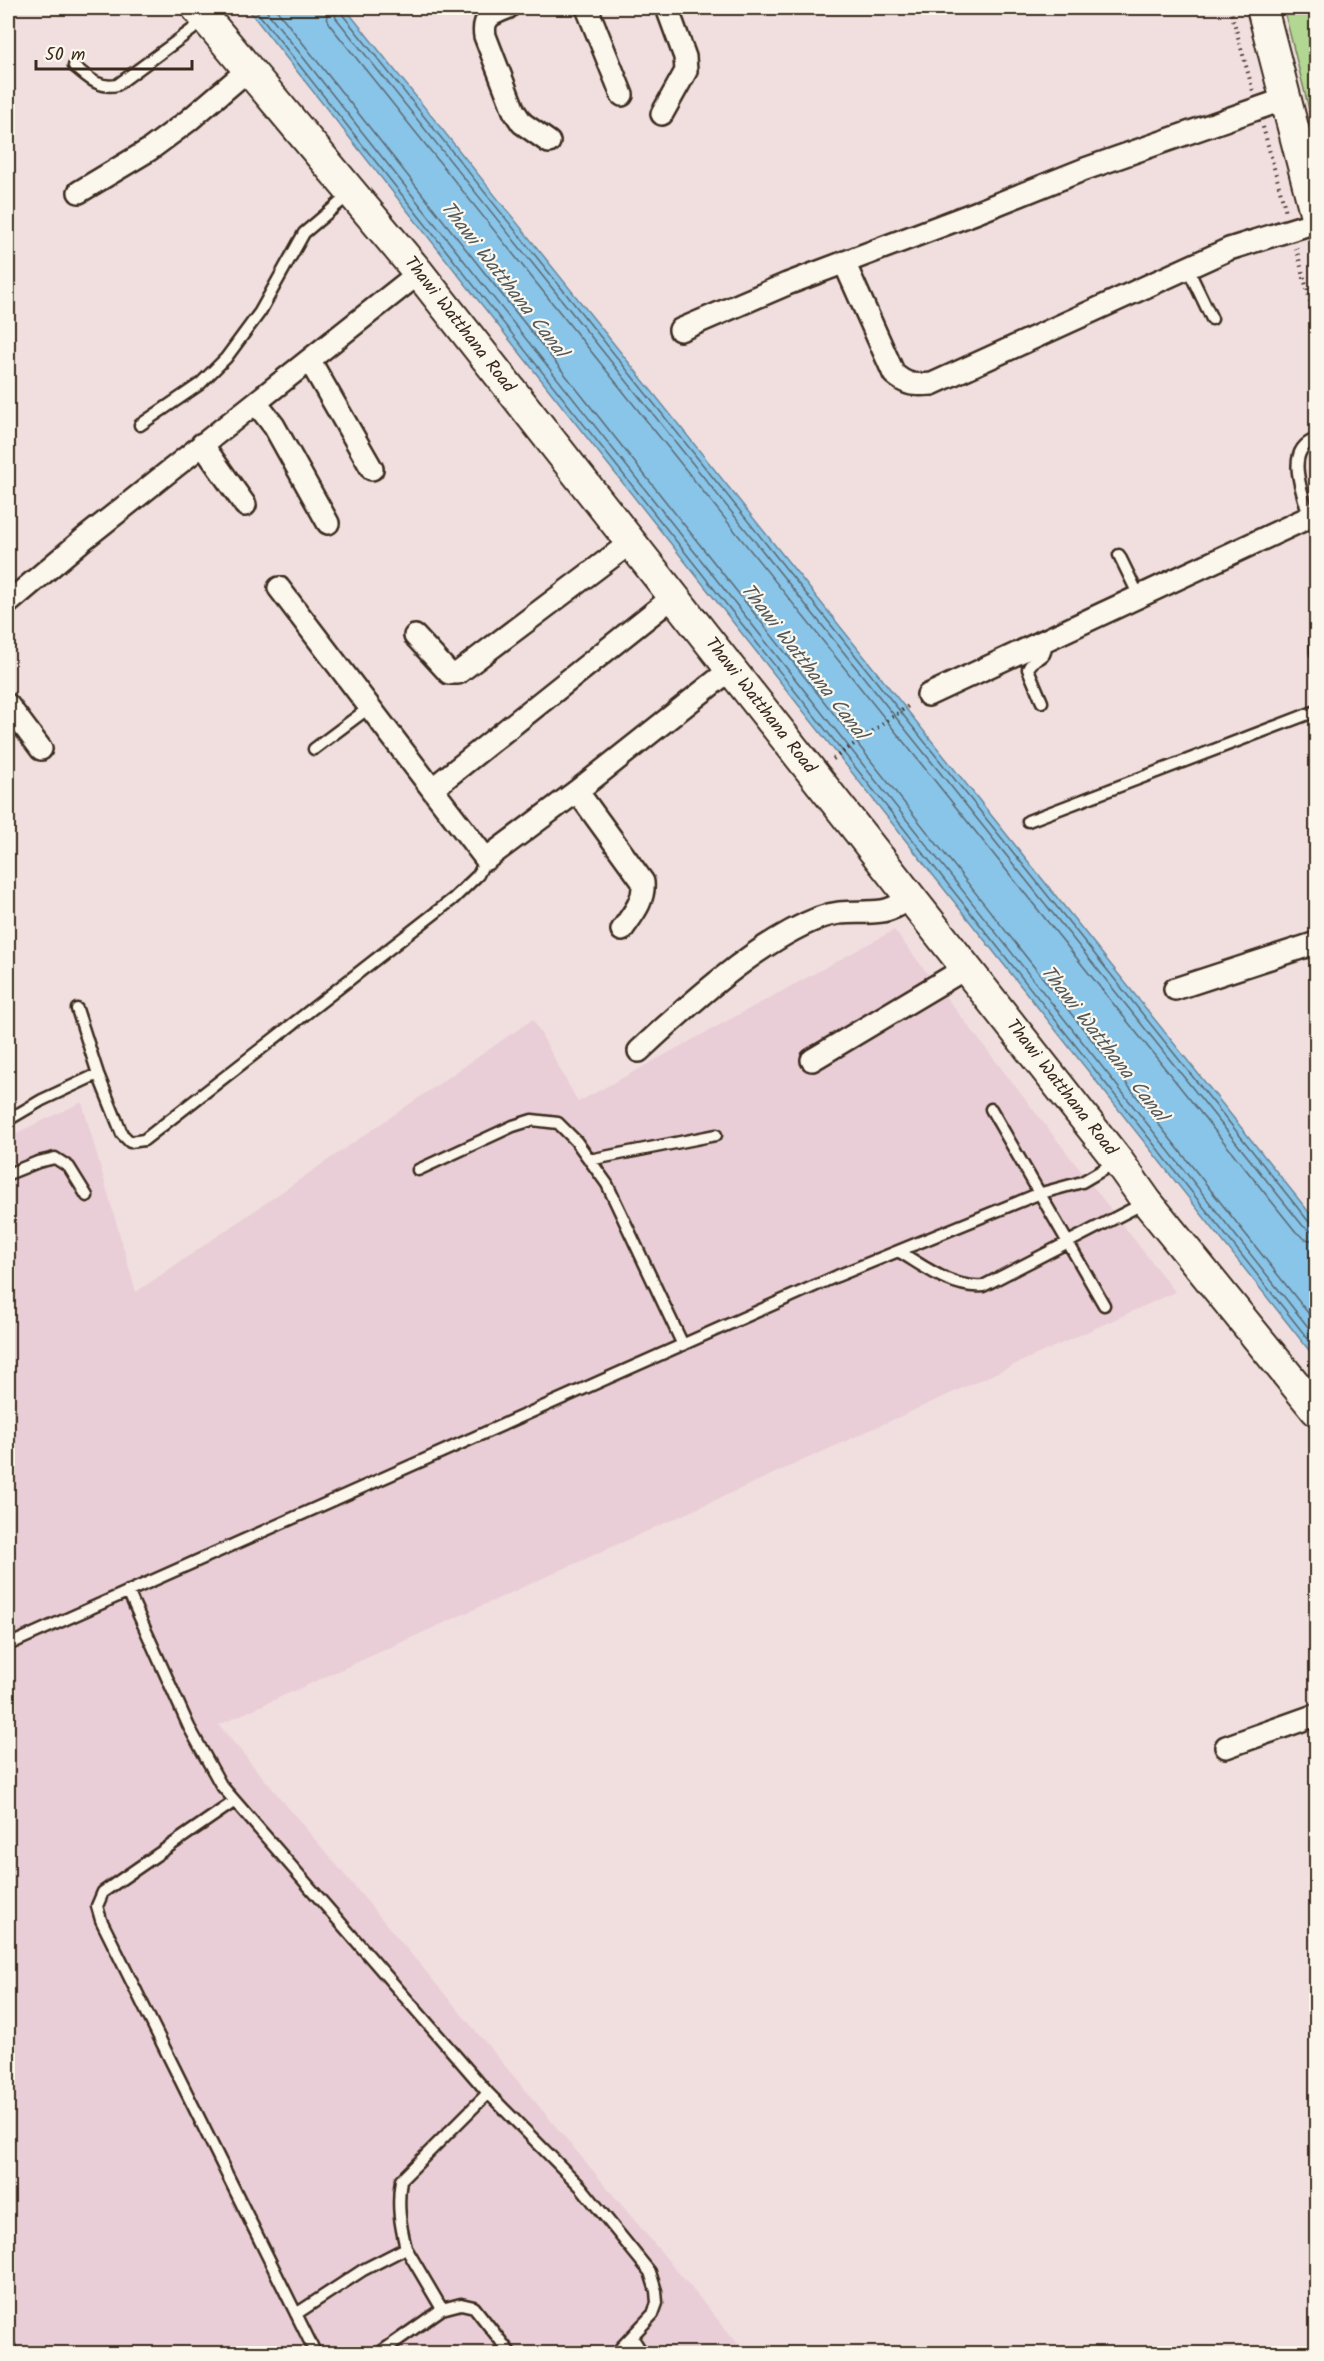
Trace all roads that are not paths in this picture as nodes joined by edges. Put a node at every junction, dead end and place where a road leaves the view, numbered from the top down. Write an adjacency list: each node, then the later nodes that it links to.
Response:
1 (507, 8): 11 (street)
2 (587, 8): 8 (street)
3 (667, 8): 10 (street)
4 (1262, 8): 9 (main road)
5 (202, 13): 6 (lane); 7 (main road, Thawi Watthana Road)
6 (74, 66)
7 (249, 69): 12 (street); 13 (main road, Thawi Watthana Road)
8 (622, 95)
9 (1272, 104): 14 (main road); 16 (street)
10 (662, 114)
11 (549, 142)
12 (79, 192)
13 (352, 193): 18 (main road, Thawi Watthana Road); 23 (lane)
14 (1304, 222): 15 (street); 17 (street)
15 (1317, 222)
16 (844, 262): 17 (street); 20 (street)
17 (1188, 269): 19 (lane)
18 (418, 273): 21 (street); 30 (main road, Thawi Watthana Road)
19 (1212, 320)
20 (680, 330)
21 (310, 361): 22 (street); 26 (street)
22 (256, 403): 25 (street); 29 (street)
23 (140, 425)
24 (1317, 439): 28 (lane)
25 (202, 444): 27 (street); 35 (street)
26 (372, 470)
27 (245, 505)
28 (1313, 516): 33 (street)
29 (328, 523)
30 (630, 543): 34 (main road, Thawi Watthana Road); 36 (street)
31 (1119, 555): 33 (lane)
32 (279, 588): 44 (street)
33 (1139, 596): 38 (street)
34 (674, 597): 40 (main road, Thawi Watthana Road); 48 (street)
35 (8, 603)
36 (415, 636)
37 (1317, 638): 39 (lane)
38 (1045, 640): 41 (street); 42 (lane)
39 (1317, 653)
40 (731, 669): 49 (street); 52 (main road, Thawi Watthana Road)
41 (922, 698)
42 (1042, 702)
43 (8, 705): 46 (street)
44 (369, 707): 47 (lane); 48 (street)
45 (1317, 711): 50 (lane)
46 (40, 749)
47 (314, 749)
48 (432, 789): 51 (street)
49 (577, 791): 51 (street); 53 (street)
50 (1028, 821)
51 (486, 859): 60 (lane)
52 (911, 898): 55 (main road, Thawi Watthana Road); 58 (street)
53 (622, 930)
54 (1317, 943): 56 (street)
55 (966, 968): 59 (street); 65 (main road, Thawi Watthana Road)
56 (1175, 989)
57 (77, 1009): 60 (lane)
58 (639, 1051)
59 (812, 1060)
60 (98, 1074): 62 (lane)
61 (991, 1109): 68 (lane)
62 (8, 1120)
63 (716, 1135): 64 (lane)
64 (589, 1160): 66 (lane); 74 (lane)
65 (1118, 1161): 68 (lane); 70 (main road, Thawi Watthana Road)
66 (418, 1170)
67 (8, 1174): 69 (lane)
68 (1038, 1194): 71 (lane); 72 (lane)
69 (87, 1196)
70 (1147, 1202): 71 (lane); 75 (main road, Thawi Watthana Road)
71 (1068, 1242): 72 (lane); 73 (lane)
72 (898, 1251): 74 (lane)
73 (1104, 1305)
74 (683, 1345): 76 (lane)
75 (1317, 1410)
76 (128, 1591): 77 (lane); 80 (lane)
77 (8, 1645)
78 (1317, 1715): 79 (street)
79 (1226, 1747)
80 (236, 1801): 81 (lane); 84 (lane)
81 (488, 2093): 82 (lane); 85 (lane)
82 (406, 2248): 83 (lane); 84 (lane)
83 (442, 2308): 89 (lane); 90 (lane)
84 (296, 2314): 88 (lane)
85 (632, 2337): 91 (lane); 92 (lane)
86 (8, 2344): 87 (lane)
87 (12, 2354)
88 (316, 2354)
89 (378, 2354)
90 (511, 2354)
91 (615, 2354)
92 (643, 2354)

